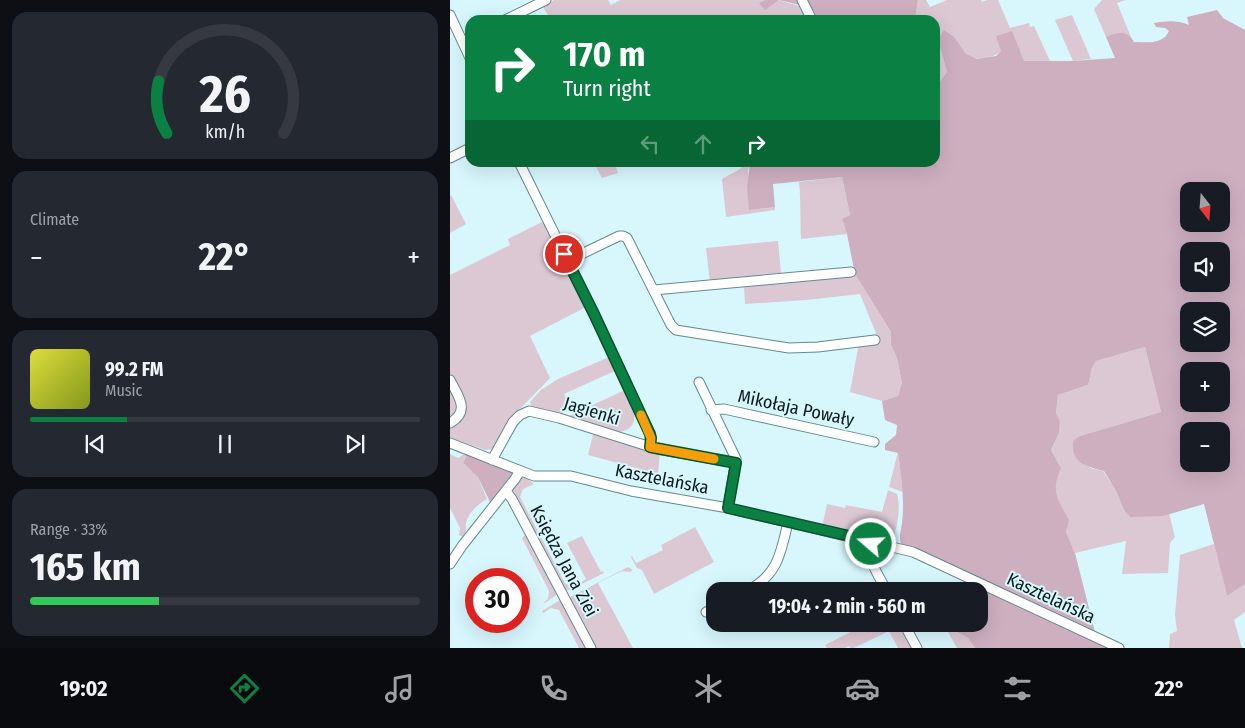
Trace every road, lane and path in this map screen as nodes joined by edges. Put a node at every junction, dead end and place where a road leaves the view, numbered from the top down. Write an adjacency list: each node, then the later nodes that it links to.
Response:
1 (546, 0): 4 (street)
2 (802, 0): 5 (street)
3 (450, 15): 6 (street)
4 (515, 15)
5 (810, 15)
6 (465, 38)
7 (465, 150): 8 (street)
8 (450, 158)
9 (521, 167): 10 (street)
10 (567, 261): 12 (street); 20 (street)
11 (851, 272): 12 (street)
12 (654, 290): 13 (street)
13 (875, 340)
14 (450, 380): 17 (street)
15 (699, 382): 16 (street)
16 (711, 410): 18 (street, Mikołaja Powały); 22 (street)
17 (450, 423)
18 (874, 442)
19 (450, 443): 21 (street, Kasztelańska)
20 (650, 447): 21 (street, Jagienki); 22 (street, Jagienki)
21 (492, 460): 23 (street, Kasztelańska)
22 (736, 463): 25 (street)
23 (520, 471): 24 (street); 25 (street, Kasztelańska)
24 (506, 491): 28 (street); 32 (street, Księdza Jana Ziei)
25 (728, 508): 26 (street, Kasztelańska)
26 (788, 522): 27 (street, Kasztelańska); 29 (street)
27 (871, 541): 30 (street); 34 (street, Kasztelańska)
28 (450, 564)
29 (760, 582)
30 (882, 582)
31 (908, 632): 33 (street)
32 (591, 648)
33 (917, 648)
34 (1119, 648)

